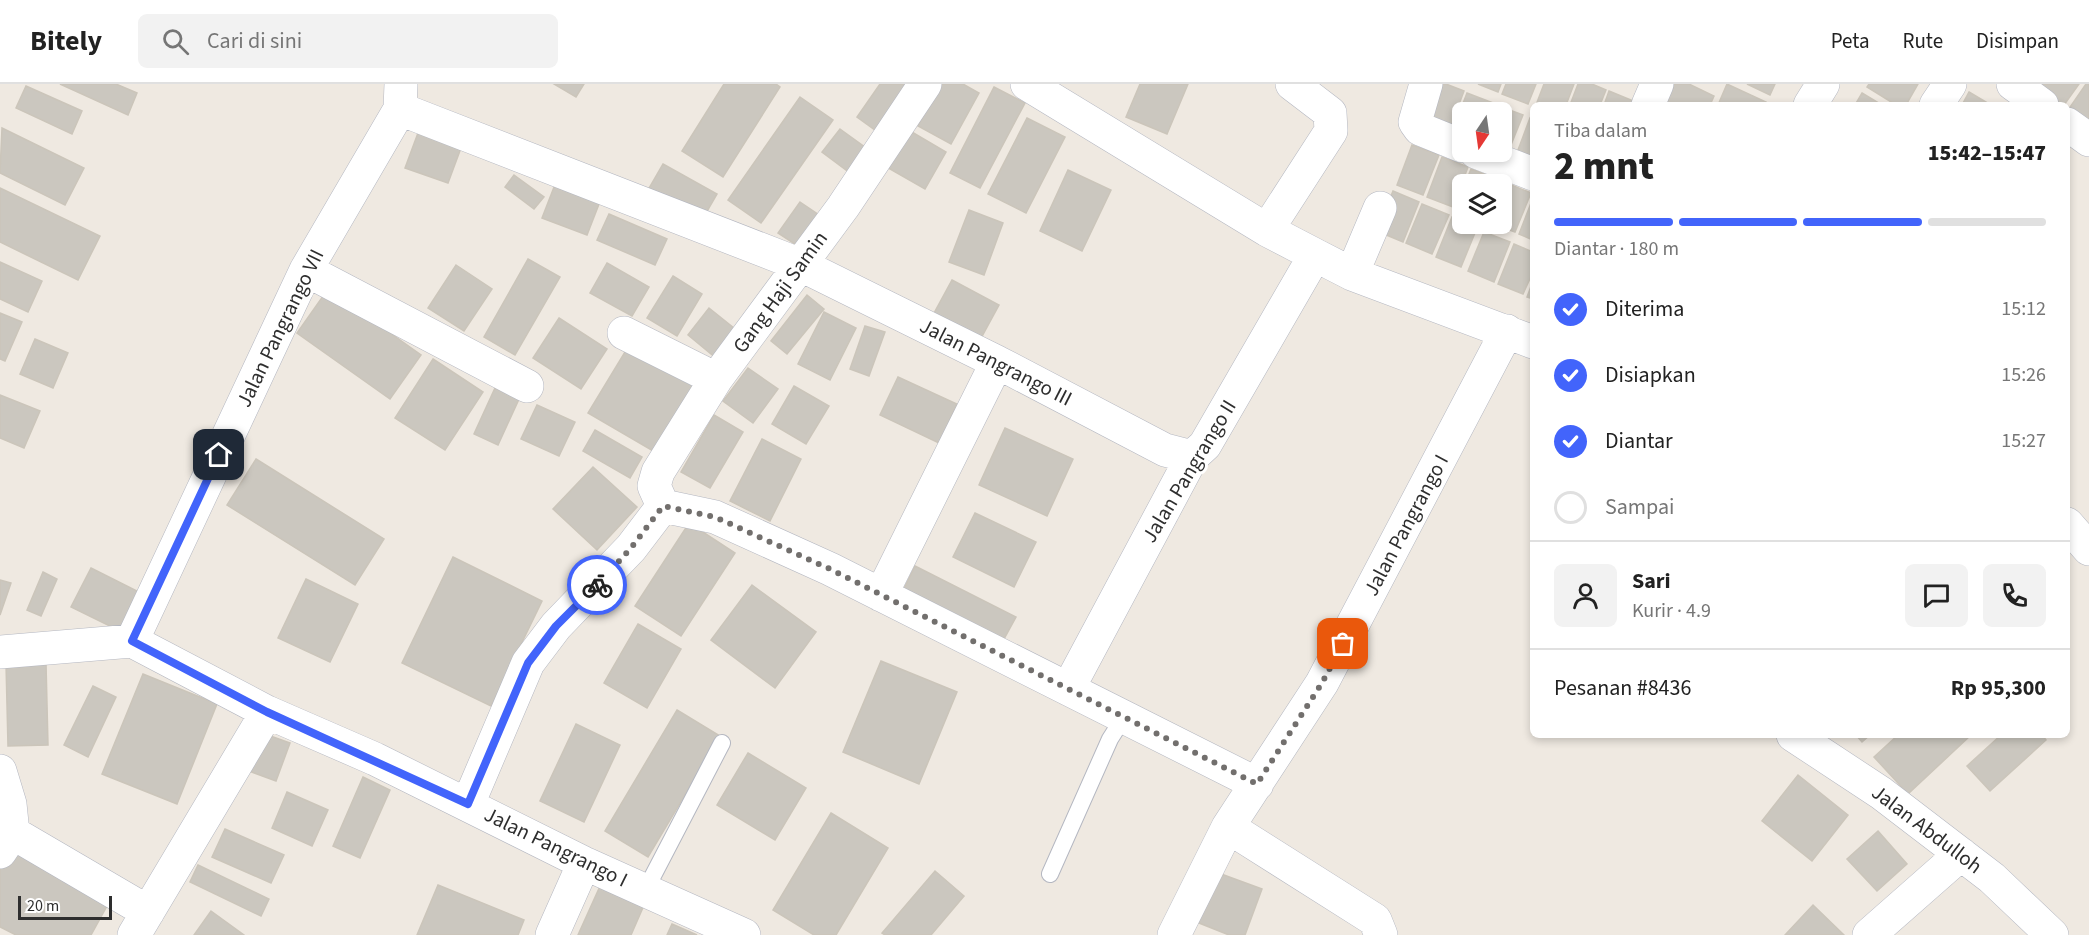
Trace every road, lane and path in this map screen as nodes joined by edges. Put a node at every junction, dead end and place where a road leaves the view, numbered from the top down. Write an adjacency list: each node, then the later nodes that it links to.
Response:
1 (926, 84): 20 (street, Gang Haji Samin)
2 (1028, 84): 18 (street)
3 (1293, 84): 18 (street)
4 (1426, 84): 14 (street)
5 (1823, 84): 9 (street)
6 (1950, 84): 10 (street)
7 (2013, 84): 11 (street)
8 (401, 97): 20 (street, Jalan Pangrango III); 21 (street, Jalan Pangrango VII)
9 (1812, 102)
10 (1938, 102)
11 (2038, 102)
12 (2070, 126): 13 (street)
13 (2089, 140)
14 (1452, 142)
15 (1502, 162): 16 (street)
16 (1530, 173)
17 (1380, 208): 22 (street)
18 (1267, 230): 19 (street)
19 (1316, 255): 22 (street); 28 (street, Jalan Pangrango II)
20 (801, 264): 25 (street, Jalan Pangrango III); 26 (street, Gang Haji Samin)
21 (306, 270): 27 (street); 33 (street, Jalan Pangrango VII)
22 (1352, 274): 24 (street)
23 (624, 333): 26 (street)
24 (1520, 337): 41 (street, Jalan Pangrango I)
25 (997, 362): 28 (street, Jalan Pangrango III); 32 (street)
26 (716, 379): 29 (street, Gang Haji Samin)
27 (527, 386)
28 (1192, 457): 35 (street, Jalan Pangrango II)
29 (663, 506): 32 (street); 42 (street)
30 (2070, 527): 31 (street)
31 (2089, 549)
32 (882, 595): 35 (street)
33 (132, 641): 34 (street); 36 (street, Jalan Pangrango I)
34 (0, 652)
35 (1068, 689): 37 (street)
36 (267, 712): 42 (street, Jalan Pangrango I); 49 (street)
37 (1124, 717): 41 (street); 47 (lane)
38 (1798, 738): 45 (street, Jalan Abdulloh)
39 (722, 743): 48 (lane)
40 (0, 771): 44 (street)
41 (1257, 784): 43 (street, Jalan Pangrango I)
42 (468, 804): 46 (street, Jalan Pangrango I)
43 (1228, 827): 52 (street, Jalan Pangrango I); 53 (street)
44 (6, 842): 49 (street)
45 (1961, 854): 54 (street); 55 (street, Jalan Abdulloh)
46 (584, 863): 48 (street, Jalan Pangrango I); 50 (street)
47 (1050, 874)
48 (645, 891): 51 (street, Jalan Pangrango I)
49 (141, 924)
50 (552, 935)
51 (744, 935)
52 (1174, 935)
53 (1381, 935)
54 (1869, 935)
55 (2052, 935)

